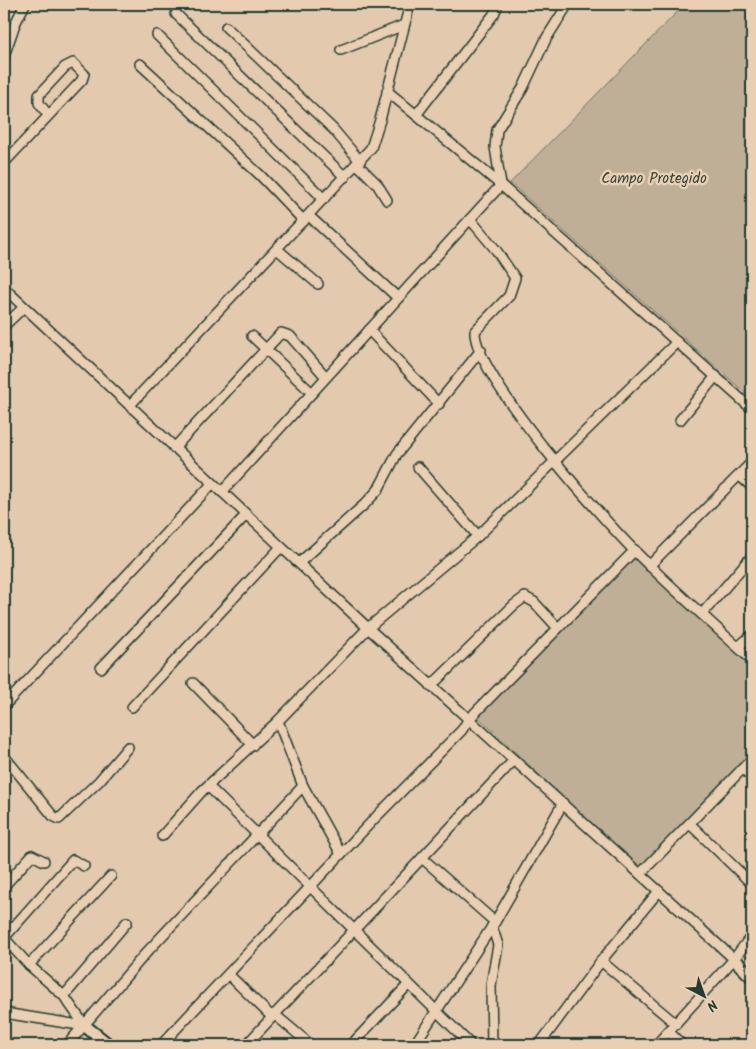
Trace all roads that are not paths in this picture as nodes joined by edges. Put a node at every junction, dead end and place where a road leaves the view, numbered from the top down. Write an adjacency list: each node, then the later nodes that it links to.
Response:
1 (25, 4): 10 (street)
2 (410, 4): 6 (street)
3 (498, 4): 14 (street)
4 (568, 4): 18 (street)
5 (176, 14): 17 (street)
6 (404, 25): 9 (street); 12 (street)
7 (226, 27): 15 (street)
8 (157, 35): 19 (street)
9 (341, 50)
10 (4, 56)
11 (140, 64): 21 (street)
12 (388, 92): 14 (street); 15 (street)
13 (48, 114): 13 (street); 16 (street)
14 (416, 115): 18 (street)
15 (358, 162): 17 (street); 20 (street)
16 (4, 163)
17 (345, 177): 19 (street)
18 (501, 185): 22 (street); 31 (street)
19 (324, 199): 21 (street)
20 (387, 200)
21 (306, 218): 23 (street); 26 (street)
22 (470, 219): 26 (street); 33 (street)
23 (277, 249): 24 (street); 38 (street)
24 (318, 284)
25 (4, 288): 27 (street)
26 (398, 298): 29 (street)
27 (24, 307): 28 (street); 38 (street)
28 (4, 326)
29 (369, 330): 35 (street); 37 (street)
30 (252, 336): 32 (street)
31 (677, 342): 34 (street); 42 (street)
32 (265, 349): 35 (street); 36 (street); 41 (street)
33 (481, 350): 37 (street); 42 (street)
34 (716, 376): 39 (street); 40 (street)
35 (326, 377): 36 (street)
36 (312, 393): 48 (street)
37 (439, 404): 54 (street)
38 (130, 405): 41 (street)
39 (752, 409)
40 (680, 420)
41 (174, 448): 46 (street)
42 (556, 462): 50 (street); 52 (street)
43 (752, 462): 45 (street)
44 (418, 467): 50 (street)
45 (740, 476): 47 (street); 55 (street)
46 (212, 484): 48 (street); 65 (street)
47 (752, 488)
48 (222, 492): 49 (street)
49 (246, 514): 51 (street); 62 (street)
50 (478, 536): 58 (street)
51 (281, 546): 54 (street); 66 (street)
52 (635, 550): 55 (street); 57 (street)
53 (752, 556): 56 (street)
54 (299, 563): 58 (street)
55 (649, 566): 56 (street)
56 (702, 614): 60 (street)
57 (557, 627): 64 (street); 67 (street)
58 (368, 628): 64 (street); 68 (street)
59 (752, 635): 60 (street)
60 (738, 647): 61 (street)
61 (752, 660)
62 (101, 668)
63 (193, 683): 69 (street)
64 (431, 686): 67 (street)
65 (4, 706)
66 (132, 707)
67 (468, 720): 73 (street); 82 (street)
68 (278, 721): 69 (street); 77 (street)
69 (253, 745): 76 (street)
70 (128, 747): 71 (street)
71 (4, 756)
72 (752, 759): 74 (street)
73 (514, 760): 78 (street); 83 (street)
74 (743, 768): 75 (street); 79 (street)
75 (752, 778)
76 (208, 786): 80 (street); 81 (street)
77 (303, 786): 80 (street); 82 (street)
78 (563, 803): 86 (street); 93 (street)
79 (690, 824): 86 (street); 88 (street)
80 (258, 835): 90 (street); 108 (street)
81 (162, 836)
82 (341, 854): 90 (street)
83 (422, 858): 93 (street); 94 (street)
84 (44, 861): 89 (street)
85 (84, 866): 96 (street)
86 (640, 874): 91 (street)
87 (111, 876): 99 (street)
88 (752, 884)
89 (4, 886)
90 (310, 886): 94 (street); 100 (street)
91 (659, 891): 97 (street); 98 (street)
92 (127, 922): 103 (street)
93 (493, 924): 104 (street); 118 (street)
94 (354, 932): 102 (street); 106 (street)
95 (752, 935): 97 (street)
96 (4, 938): 99 (street)
97 (734, 959): 101 (street); 107 (street)
98 (601, 961): 107 (street); 119 (street)
99 (29, 965): 103 (street)
100 (229, 975): 106 (street); 112 (street)
101 (752, 977)
102 (408, 985): 104 (street); 115 (street)
103 (64, 996): 108 (street)
104 (434, 1011): 116 (street); 117 (street)
105 (4, 1013): 108 (street)
106 (273, 1015): 113 (street); 114 (street)
107 (676, 1024): 109 (street)
108 (85, 1026): 110 (street); 111 (street)
109 (669, 1032): 120 (street); 121 (street)
110 (67, 1045)
111 (109, 1045)
112 (160, 1045)
113 (246, 1045)
114 (311, 1045)
115 (351, 1045)
116 (414, 1045)
117 (471, 1045)
118 (492, 1045)
119 (540, 1045)
120 (656, 1045)
121 (682, 1045)

